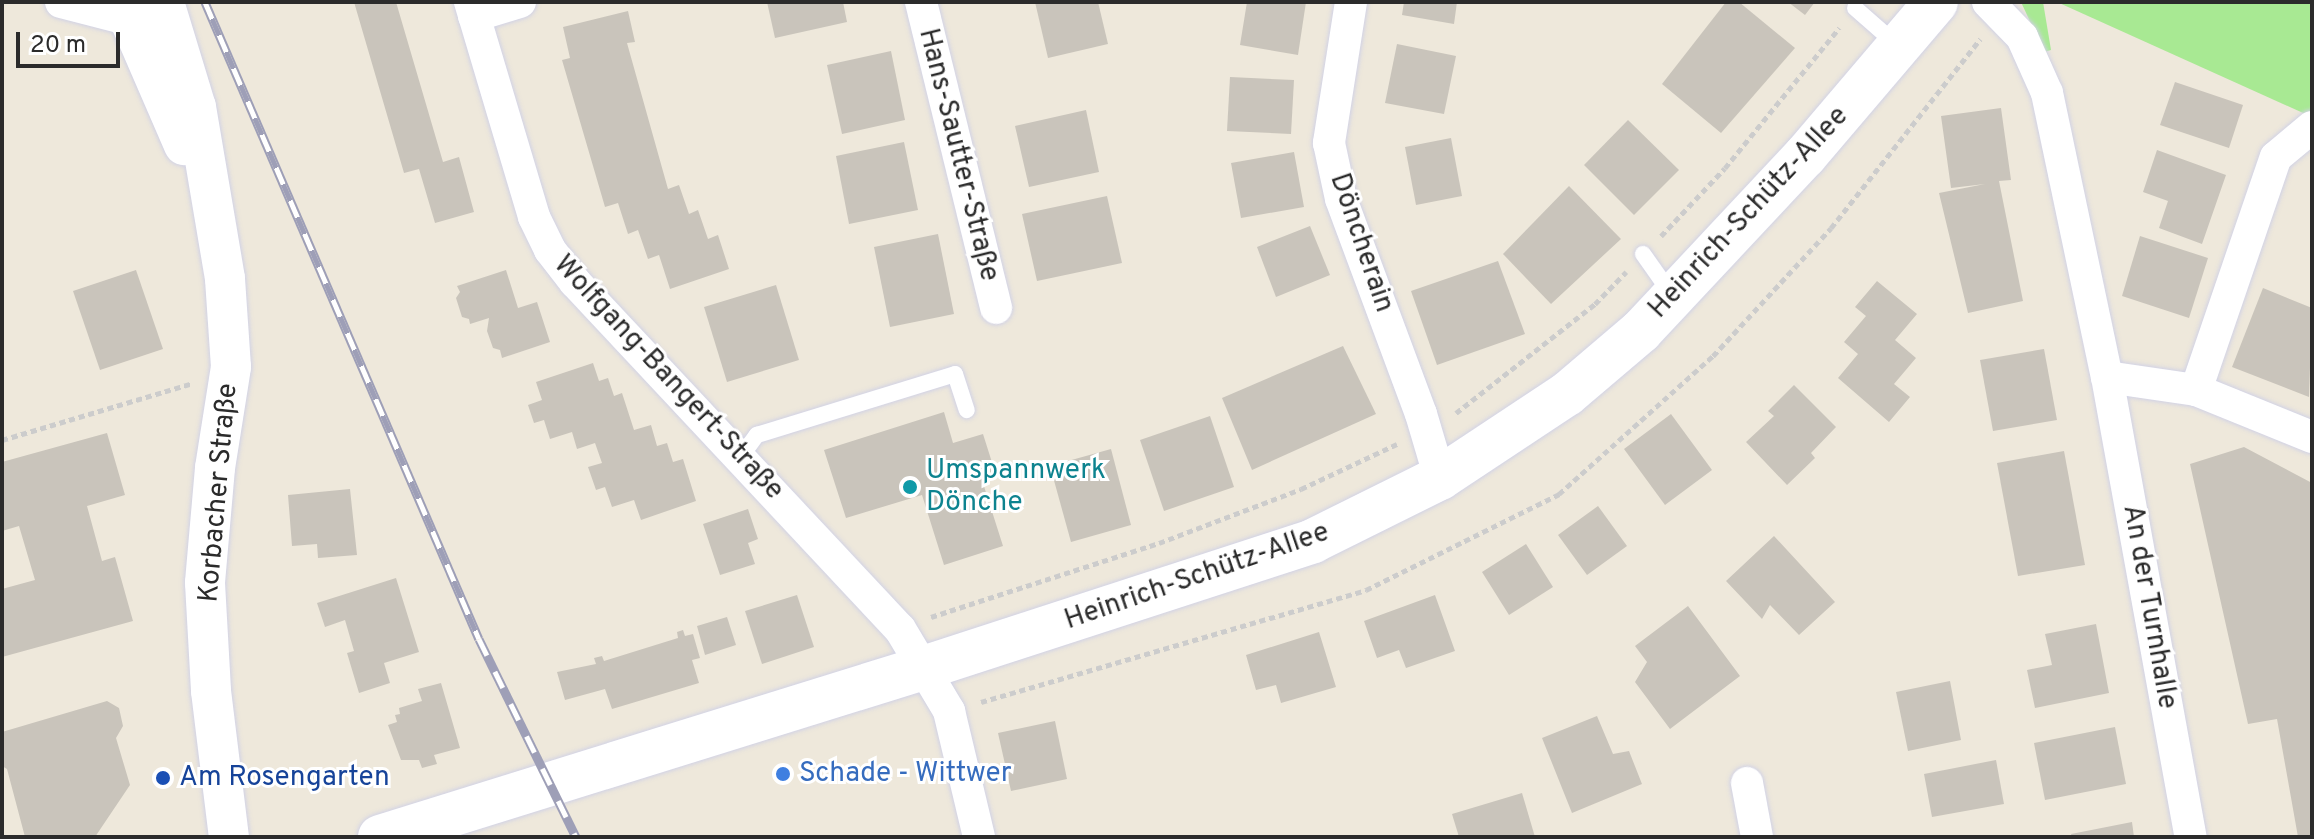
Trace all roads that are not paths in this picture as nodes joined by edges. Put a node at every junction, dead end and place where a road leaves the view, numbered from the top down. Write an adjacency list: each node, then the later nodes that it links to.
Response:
1 (61, 2): 7 (street)
2 (520, 2): 9 (street)
3 (921, 2): 14 (street, Hans-Sautter-Straße)
4 (1351, 2): 20 (street, Döncherain)
5 (1936, 2): 10 (main road, Heinrich-Schütz-Allee)
6 (1988, 2): 15 (street, An der Turnhalle)
7 (146, 7): 23 (street, Korbacher Straße)
8 (1855, 8): 10 (lane)
9 (472, 9): 19 (street, Wolfgang-Bangert-Straße)
10 (1898, 46): 13 (main road, Heinrich-Schütz-Allee)
11 (2312, 127): 16 (street)
12 (1643, 254): 13 (lane)
13 (1673, 296): 20 (main road, Heinrich-Schütz-Allee)
14 (996, 308)
15 (2107, 377): 16 (street); 27 (street, An der Turnhalle)
16 (2196, 390): 18 (street)
17 (967, 410): 19 (lane)
18 (2312, 437)
19 (740, 458): 21 (street, Wolfgang-Bangert-Straße)
20 (1440, 478): 21 (main road, Heinrich-Schütz-Allee)
21 (923, 668): 24 (main road, Heinrich-Schütz-Allee); 25 (street)
22 (1747, 783): 26 (street)
23 (229, 837)
24 (380, 837)
25 (979, 837)
26 (1757, 837)
27 (2191, 837)

